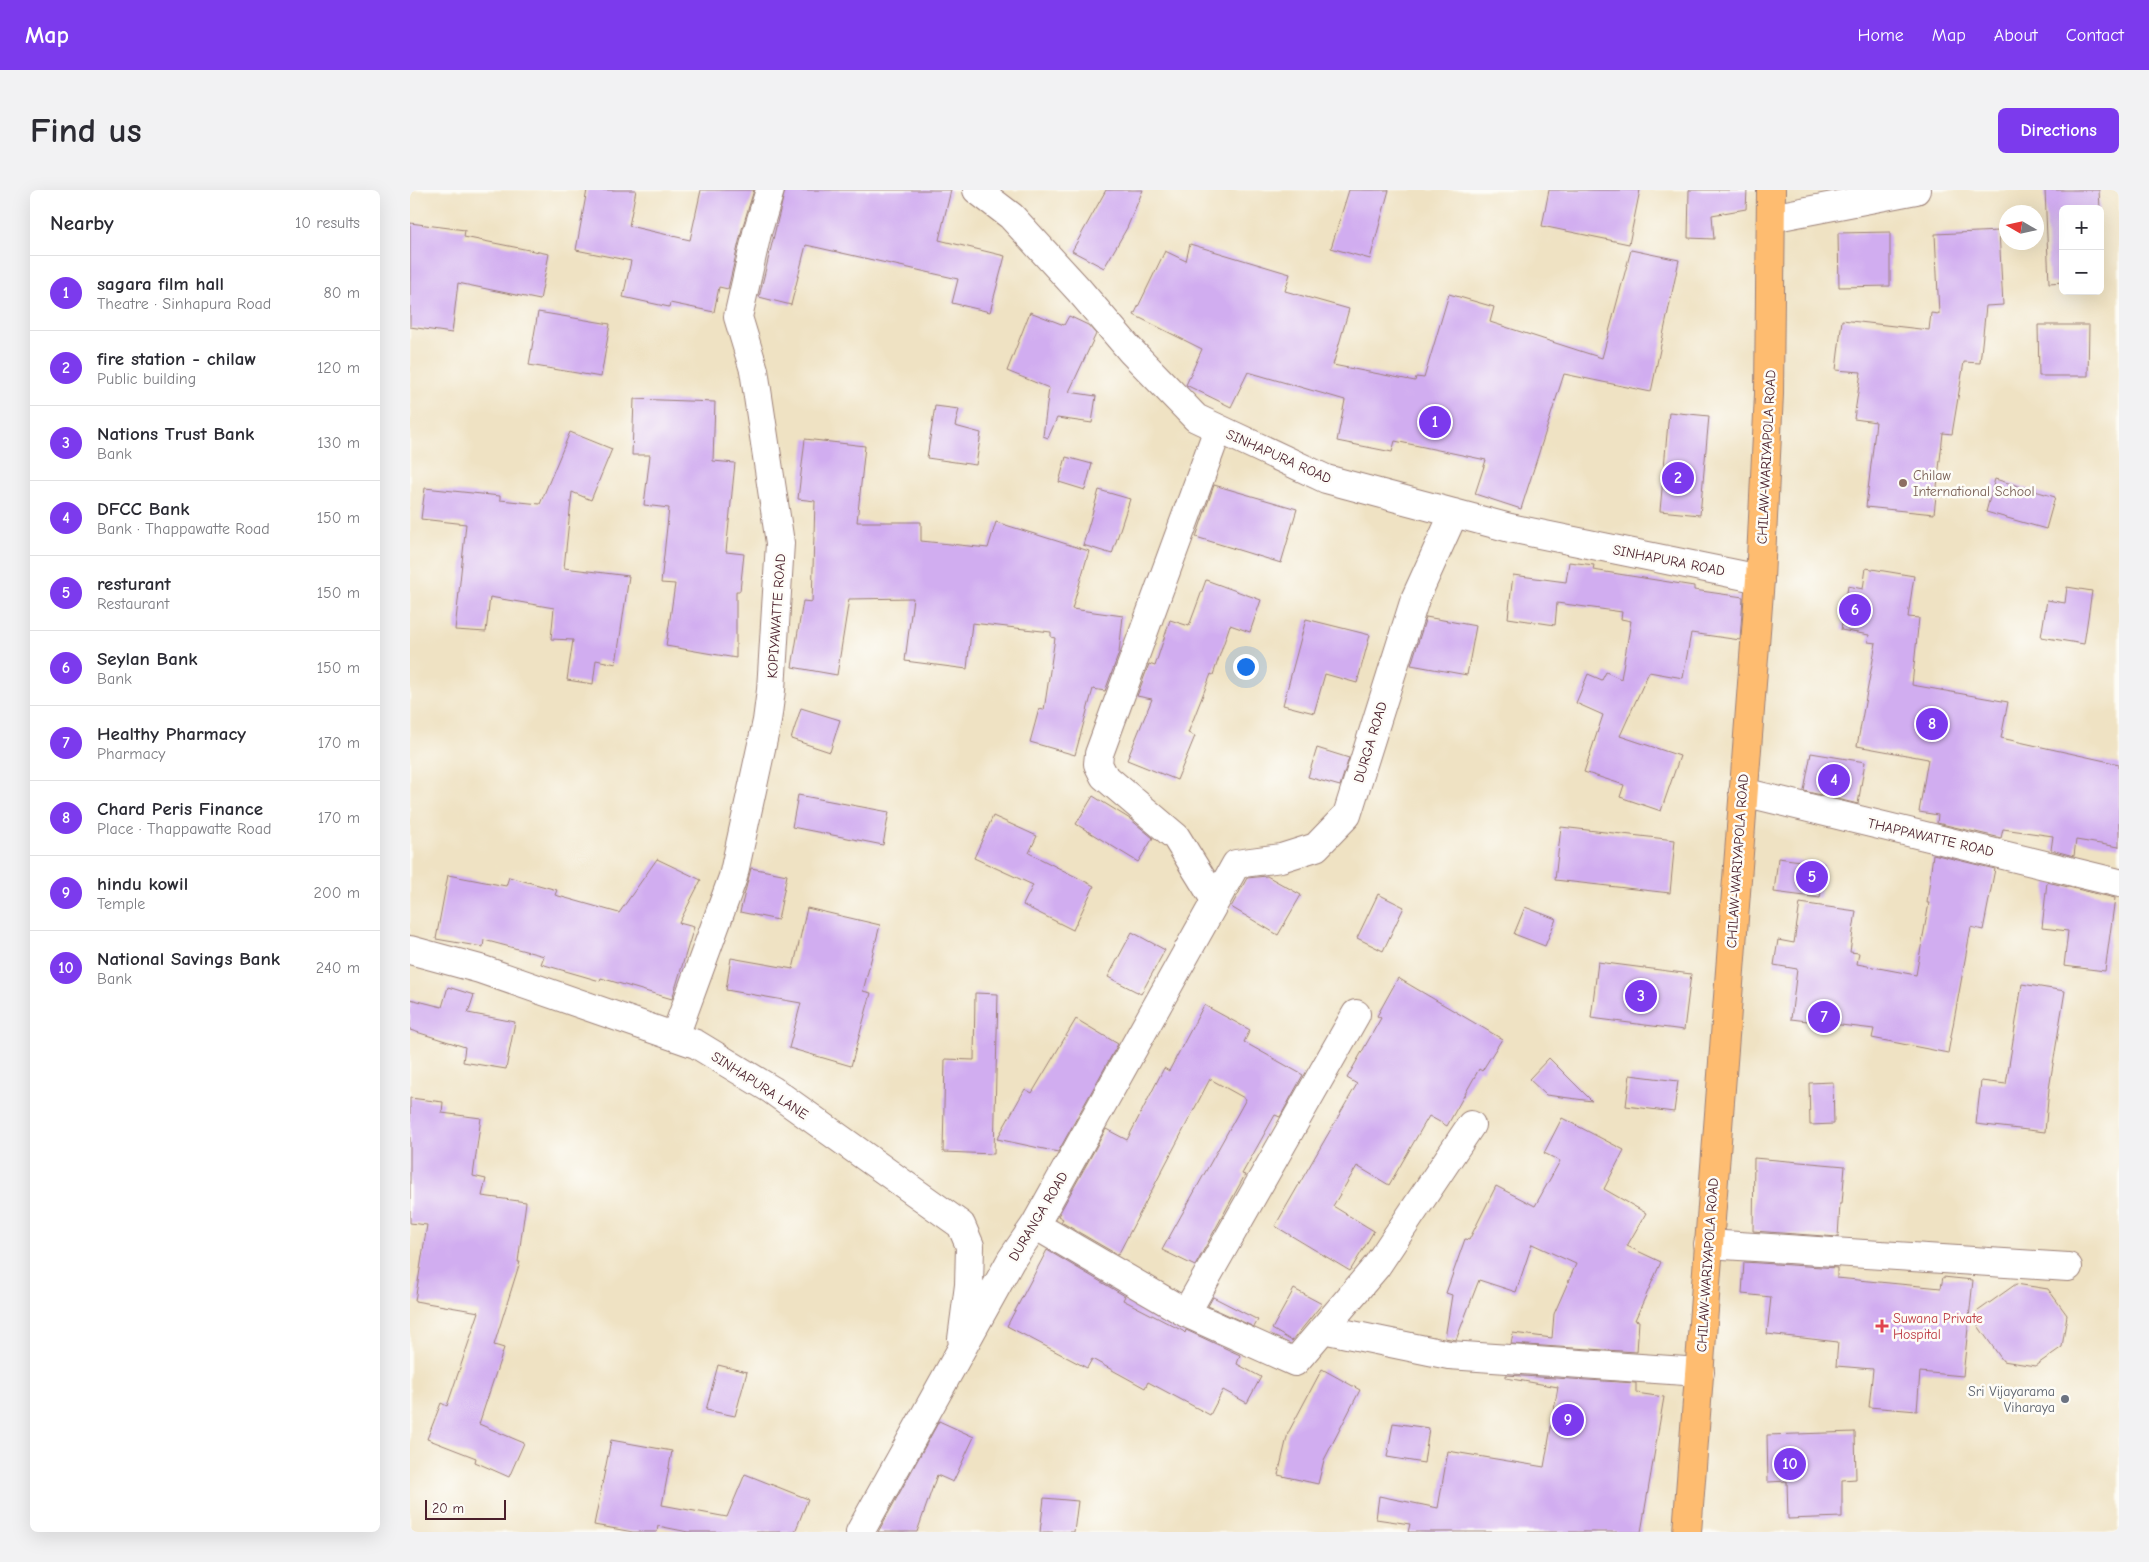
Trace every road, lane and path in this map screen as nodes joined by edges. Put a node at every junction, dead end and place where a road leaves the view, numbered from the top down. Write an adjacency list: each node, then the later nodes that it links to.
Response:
1 (770, 190): 14 (street, KOPIYAWATTE ROAD)
2 (977, 190): 6 (street, SINHAPURA ROAD)
3 (1771, 190): 5 (main road, CHILAW-WARIYAPOLA ROAD)
4 (1916, 190): 5 (street)
5 (1771, 218): 8 (main road, CHILAW-WARIYAPOLA ROAD)
6 (1218, 429): 7 (street, SINHAPURA ROAD); 11 (street)
7 (1454, 513): 8 (street, SINHAPURA ROAD); 11 (street, DURGA ROAD)
8 (1760, 578): 9 (main road, CHILAW-WARIYAPOLA ROAD)
9 (1742, 792): 10 (street, THAPPAWATTE ROAD); 17 (main road, CHILAW-WARIYAPOLA ROAD)
10 (2119, 883)
11 (1215, 900): 16 (street, DURANGA ROAD)
12 (410, 950): 14 (street, SINHAPURA LANE)
13 (1356, 1014): 19 (street)
14 (675, 1036): 21 (street, SINHAPURA LANE)
15 (1471, 1125): 20 (street)
16 (1035, 1225): 19 (street); 21 (street, DURANGA ROAD)
17 (1708, 1244): 18 (street); 22 (main road, CHILAW-WARIYAPOLA ROAD)
18 (2068, 1267)
19 (1186, 1313): 20 (street)
20 (1324, 1329): 22 (street)
21 (960, 1354): 23 (street, DURANGA ROAD)
22 (1700, 1372): 24 (main road, CHILAW-WARIYAPOLA ROAD)
23 (860, 1532)
24 (1687, 1532)

